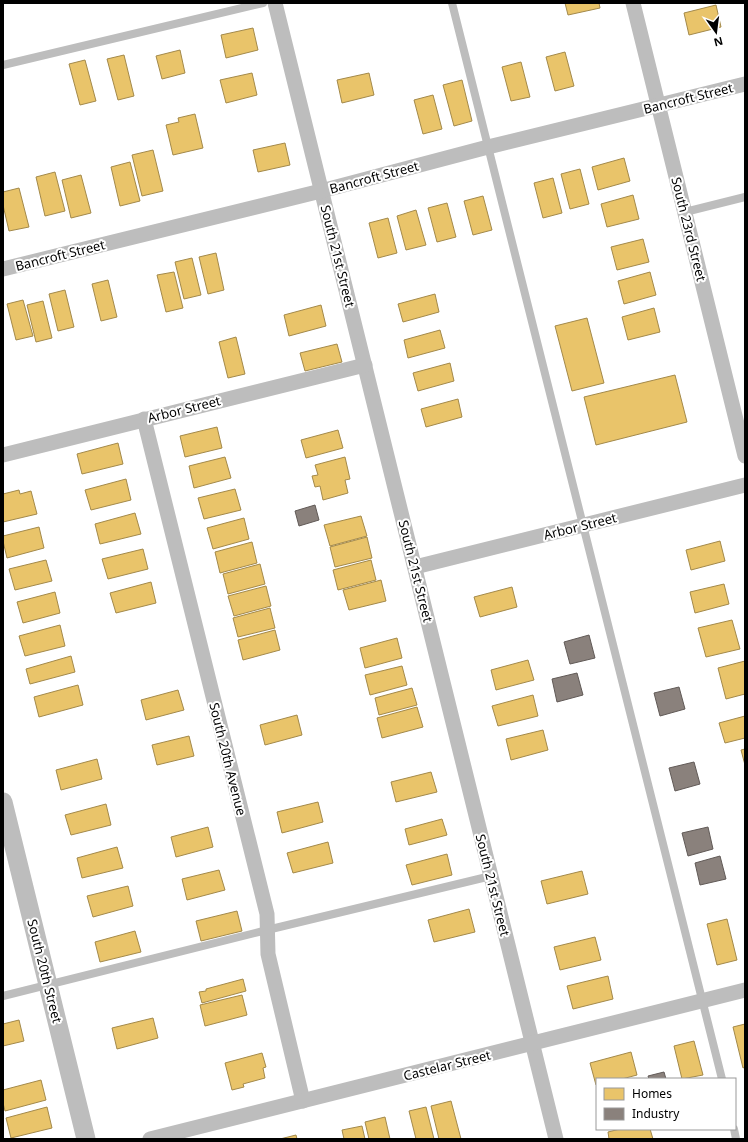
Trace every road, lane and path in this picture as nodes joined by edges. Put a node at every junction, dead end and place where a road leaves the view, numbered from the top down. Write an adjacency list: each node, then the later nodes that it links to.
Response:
1 (263, 3): 5 (lane)
2 (275, 3): 9 (street, South 21st Street)
3 (452, 3): 8 (lane)
4 (633, 3): 7 (street, South 23rd Street)
5 (3, 66)
6 (745, 84): 7 (street, Bancroft Street)
7 (659, 106): 8 (street, Bancroft Street); 11 (street, South 23rd Street)
8 (488, 147): 9 (street, Bancroft Street); 18 (lane)
9 (321, 191): 12 (street, Bancroft Street); 13 (street, South 21st Street)
10 (745, 197): 11 (lane)
11 (685, 212): 16 (street, South 23rd Street)
12 (3, 269)
13 (365, 365): 14 (street, Arbor Street); 19 (street, South 21st Street)
14 (144, 419): 15 (street, Arbor Street); 22 (street, South 20th Avenue)
15 (3, 455)
16 (745, 456)
17 (745, 485): 18 (street, Arbor Street)
18 (582, 526): 19 (street, Arbor Street); 26 (lane)
19 (415, 567): 21 (street, South 21st Street)
20 (3, 802): 23 (street, South 20th Street)
21 (491, 876): 22 (lane); 27 (street, South 21st Street)
22 (267, 930): 23 (lane); 29 (street, South 20th Avenue)
23 (48, 985): 25 (lane); 30 (street, South 20th Street)
24 (745, 990): 26 (street, Castelar Street)
25 (3, 996)
26 (702, 1001): 27 (street, Castelar Street); 28 (lane)
27 (532, 1044): 29 (street, Castelar Street); 32 (street, South 21st Street)
28 (722, 1078)
29 (303, 1101): 31 (street, Castelar Street)
30 (86, 1139)
31 (150, 1139)
32 (556, 1139)

